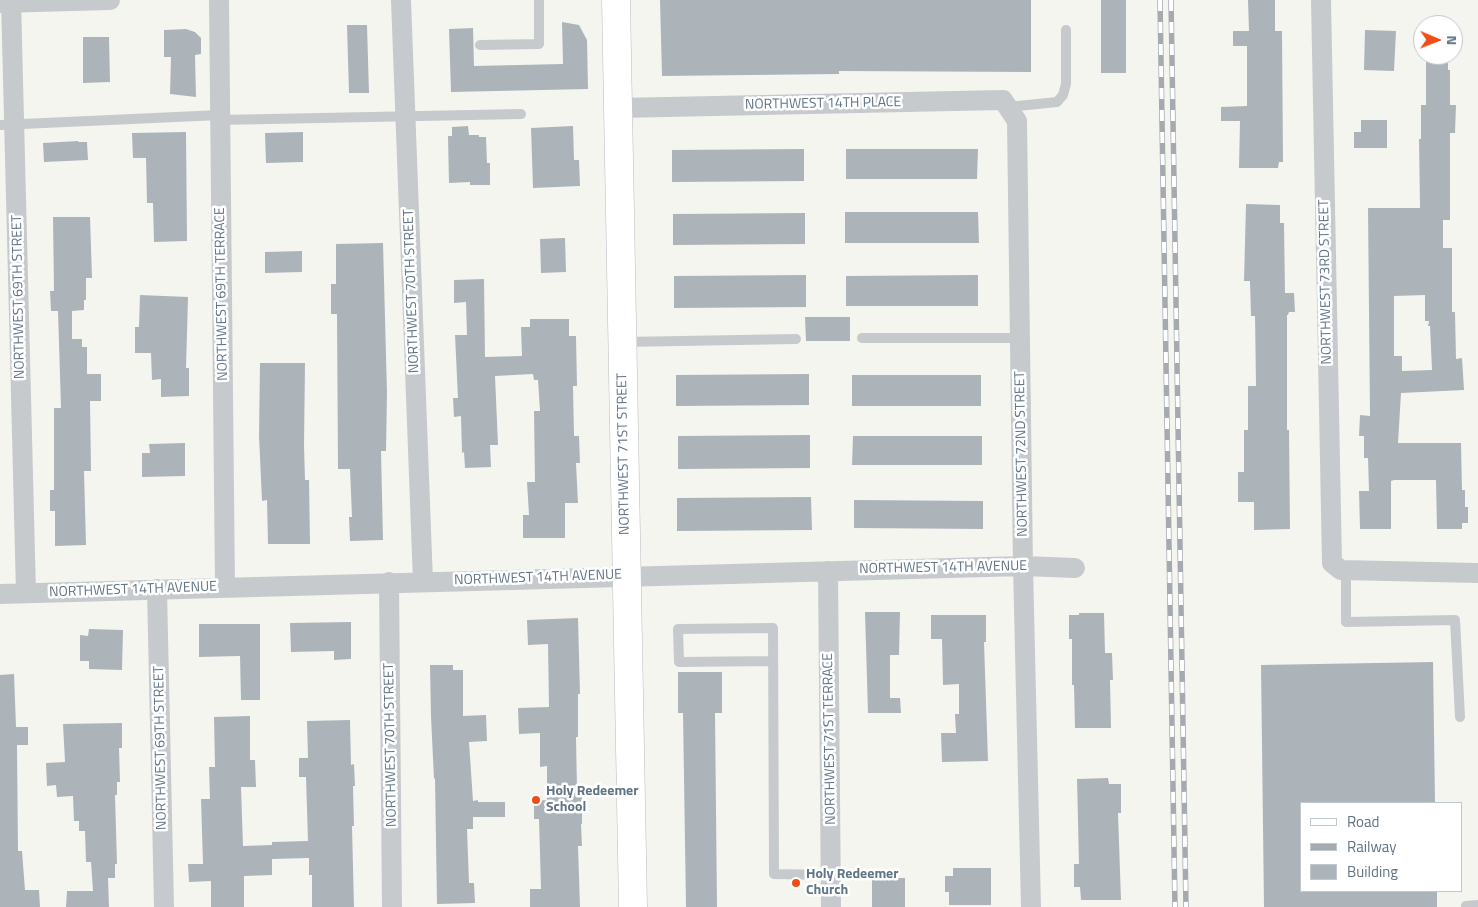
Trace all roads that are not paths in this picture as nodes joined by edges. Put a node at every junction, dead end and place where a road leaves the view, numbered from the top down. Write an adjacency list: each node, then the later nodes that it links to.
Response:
1 (110, 0): 7 (street)
2 (219, 0): 14 (street, NORTHWEST 69TH TERRACE)
3 (401, 0): 13 (street, NORTHWEST 70TH STREET)
4 (539, 0): 9 (lane)
5 (616, 0): 10 (street, NORTHWEST 71ST STREET)
6 (1320, 0): 21 (street, NORTHWEST 73RD STREET)
7 (8, 2): 15 (street, NORTHWEST 69TH STREET)
8 (1066, 30): 12 (lane)
9 (480, 45)
10 (618, 108): 12 (street, NORTHWEST 14TH PLACE); 19 (street, NORTHWEST 71ST STREET)
11 (521, 114): 13 (lane)
12 (1012, 114): 17 (street, NORTHWEST 72ND STREET)
13 (406, 117): 14 (lane); 27 (street, NORTHWEST 70TH STREET)
14 (220, 118): 15 (lane); 28 (street, NORTHWEST 69TH TERRACE)
15 (7, 125): 30 (street, NORTHWEST 69TH STREET)
16 (862, 338): 17 (lane)
17 (1020, 338): 20 (street, NORTHWEST 72ND STREET)
18 (796, 339): 19 (lane)
19 (622, 342): 25 (street, NORTHWEST 71ST STREET)
20 (1023, 566): 22 (street, NORTHWEST 14TH AVENUE); 23 (street, NORTHWEST 14TH AVENUE); 40 (street, NORTHWEST 72ND STREET)
21 (1339, 567): 24 (street); 33 (lane)
22 (1075, 568)
23 (828, 570): 25 (street, NORTHWEST 14TH AVENUE); 34 (street, NORTHWEST 71ST TERRACE)
24 (1478, 573)
25 (626, 576): 27 (street, NORTHWEST 14TH AVENUE); 38 (street, NORTHWEST 71ST STREET)
26 (389, 582): 27 (street, NORTHWEST 14TH AVENUE); 28 (street, NORTHWEST 14TH AVENUE); 37 (street, NORTHWEST 70TH STREET)
27 (423, 582)
28 (225, 587): 29 (street, NORTHWEST 14TH AVENUE)
29 (157, 589): 30 (street, NORTHWEST 14TH AVENUE); 36 (street, NORTHWEST 69TH STREET)
30 (26, 593): 31 (street, NORTHWEST 14TH AVENUE)
31 (0, 594)
32 (773, 661): 32 (lane); 34 (lane)
33 (1460, 717)
34 (831, 875): 39 (street, NORTHWEST 71ST TERRACE)
35 (1478, 905): 41 (lane)
36 (164, 907)
37 (392, 907)
38 (633, 907)
39 (831, 907)
40 (1031, 907)
41 (1466, 907)

